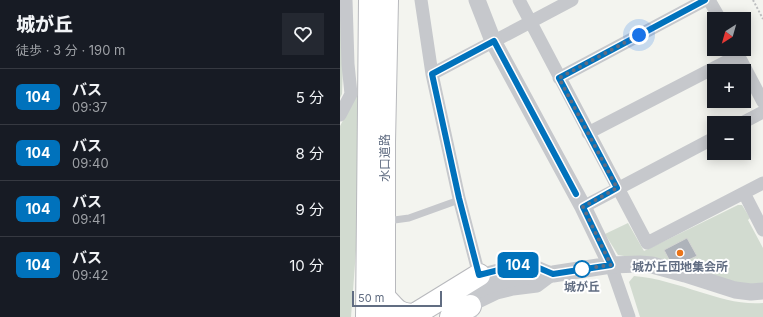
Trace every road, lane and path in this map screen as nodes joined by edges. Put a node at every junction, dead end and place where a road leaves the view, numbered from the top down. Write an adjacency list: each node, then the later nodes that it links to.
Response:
1 (346, 0): 21 (street)
2 (370, 0): 32 (highway, 水口道路)
3 (421, 0): 17 (street)
4 (477, 0): 14 (street)
5 (519, 0): 13 (street)
6 (572, 0): 13 (street)
7 (705, 0): 18 (street)
8 (709, 0): 11 (street)
9 (753, 0): 12 (path)
10 (394, 2): 30 (highway, 水口道路)
11 (716, 12)
12 (763, 19)
13 (530, 22): 14 (street); 18 (street)
14 (494, 41): 17 (street); 29 (street)
15 (730, 56): 23 (street)
16 (739, 56): 19 (street)
17 (432, 74): 28 (street)
18 (559, 78): 23 (street)
19 (763, 102)
20 (763, 112): 22 (street)
21 (340, 116)
22 (751, 118)
23 (588, 132): 26 (street)
24 (707, 142): 26 (street)
25 (763, 183): 27 (street)
26 (617, 188): 27 (street); 29 (street)
27 (744, 193): 31 (street)
28 (459, 200): 30 (lane); 35 (street)
29 (583, 207): 33 (street)
30 (384, 222): 37 (highway, 水口道路)
31 (763, 230)
32 (367, 259): 39 (highway); 40 (highway, 水口道路)
33 (611, 265): 34 (street); 36 (street); 43 (street)
34 (553, 274): 35 (street); 38 (street); 41 (street)
35 (479, 275): 37 (highway)
36 (763, 291)
37 (384, 307)
38 (471, 311): 42 (highway)
39 (356, 317)
40 (367, 317)
41 (429, 317)
42 (451, 317)
43 (629, 317)

